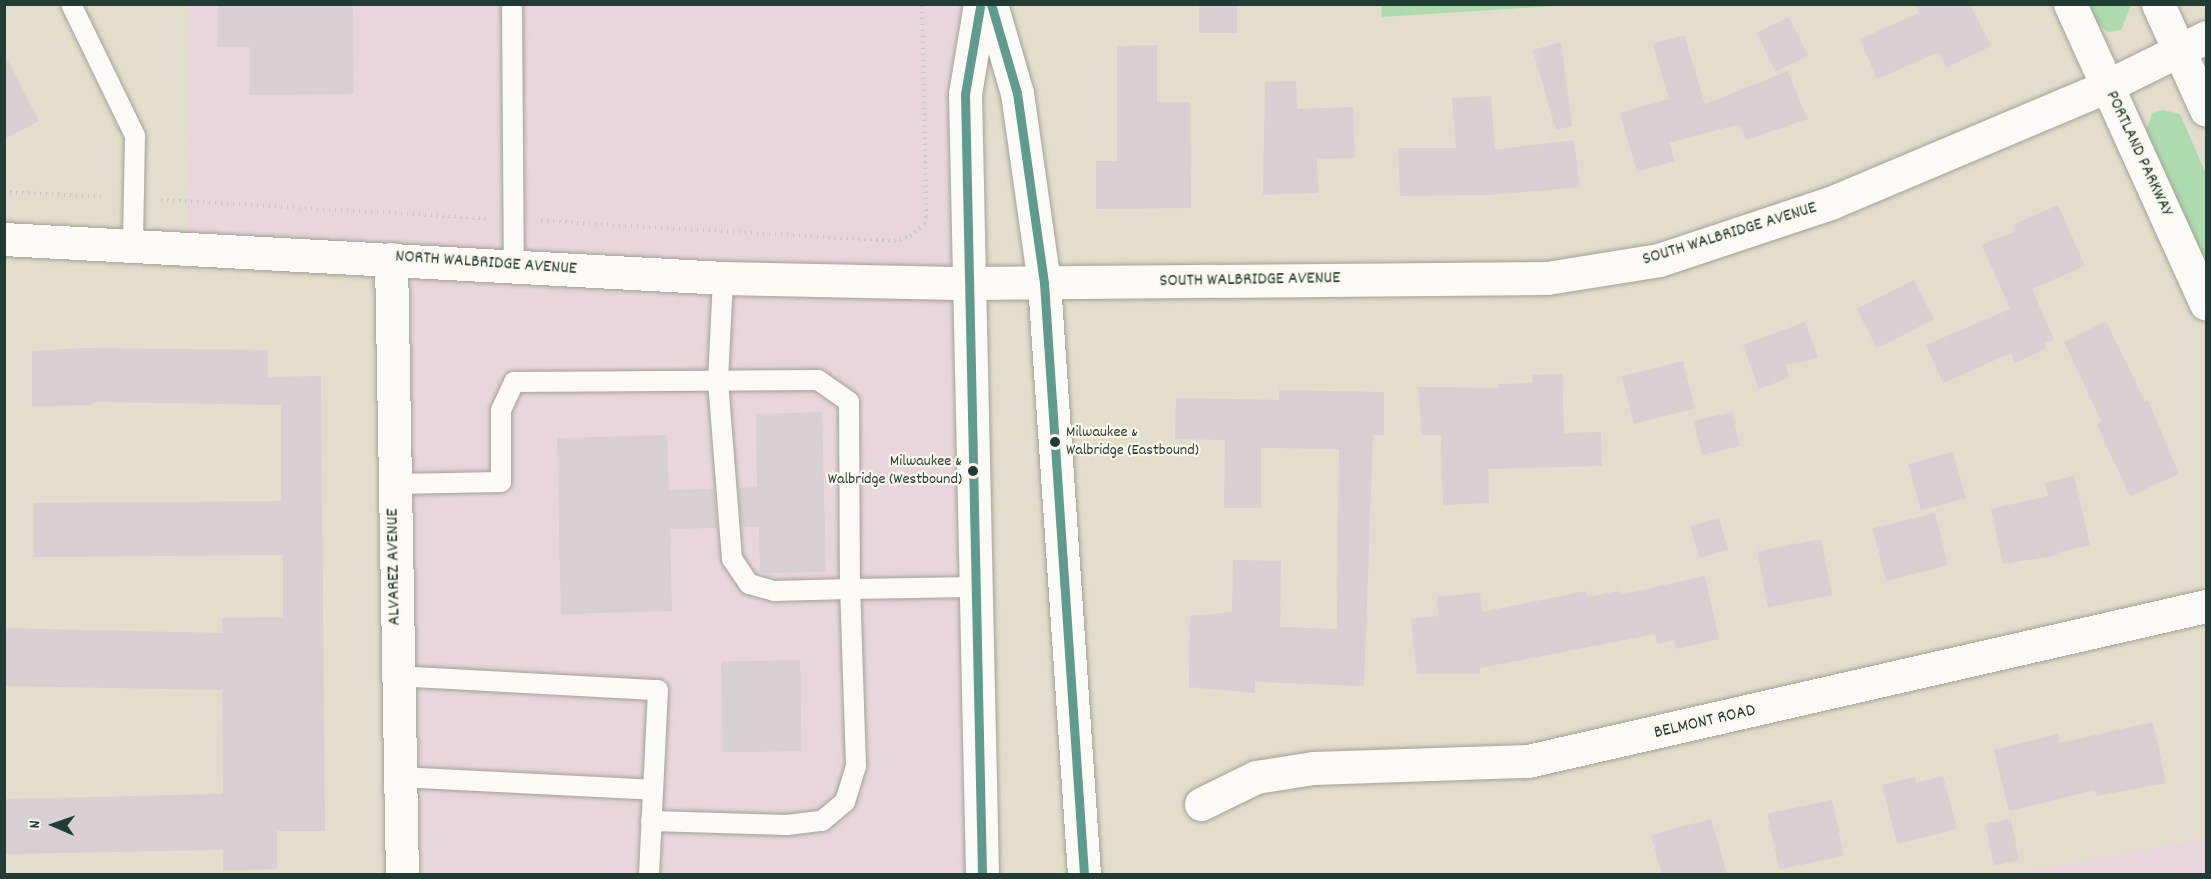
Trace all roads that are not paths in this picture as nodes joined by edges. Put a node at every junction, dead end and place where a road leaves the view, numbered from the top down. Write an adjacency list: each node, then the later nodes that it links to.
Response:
1 (71, 4): 11 (lane)
2 (512, 4): 13 (lane)
3 (980, 4): 16 (street)
4 (992, 4): 15 (street)
5 (2070, 4): 8 (street, PORTLAND PARKWAY)
6 (2158, 4): 7 (street)
7 (2193, 44): 8 (street, SOUTH WALBRIDGE AVENUE); 9 (street)
8 (2107, 86): 15 (street, SOUTH WALBRIDGE AVENUE); 17 (street, PORTLAND PARKWAY)
9 (2206, 110)
10 (4, 239): 11 (street, NORTH WALBRIDGE AVENUE)
11 (133, 245): 12 (street, NORTH WALBRIDGE AVENUE)
12 (391, 259): 13 (street, NORTH WALBRIDGE AVENUE); 19 (street, ALVAREZ AVENUE)
13 (514, 267): 14 (street, NORTH WALBRIDGE AVENUE)
14 (723, 278): 16 (street, NORTH WALBRIDGE AVENUE); 18 (lane)
15 (1044, 283): 16 (street, SOUTH WALBRIDGE AVENUE); 31 (street)
16 (968, 284): 20 (street)
17 (2206, 304)
18 (718, 381): 19 (lane); 21 (lane); 21 (lane)
19 (394, 484): 23 (street, ALVAREZ AVENUE)
20 (976, 587): 21 (lane); 30 (street)
21 (850, 590): 27 (lane)
22 (2206, 606): 26 (street, BELMONT ROAD)
23 (396, 676): 24 (street, ALVAREZ AVENUE); 25 (lane)
24 (399, 777): 25 (lane); 28 (street, ALVAREZ AVENUE)
25 (653, 790): 27 (lane)
26 (1201, 804)
27 (651, 821): 29 (lane)
28 (402, 874)
29 (649, 874)
30 (982, 874)
31 (1084, 874)

